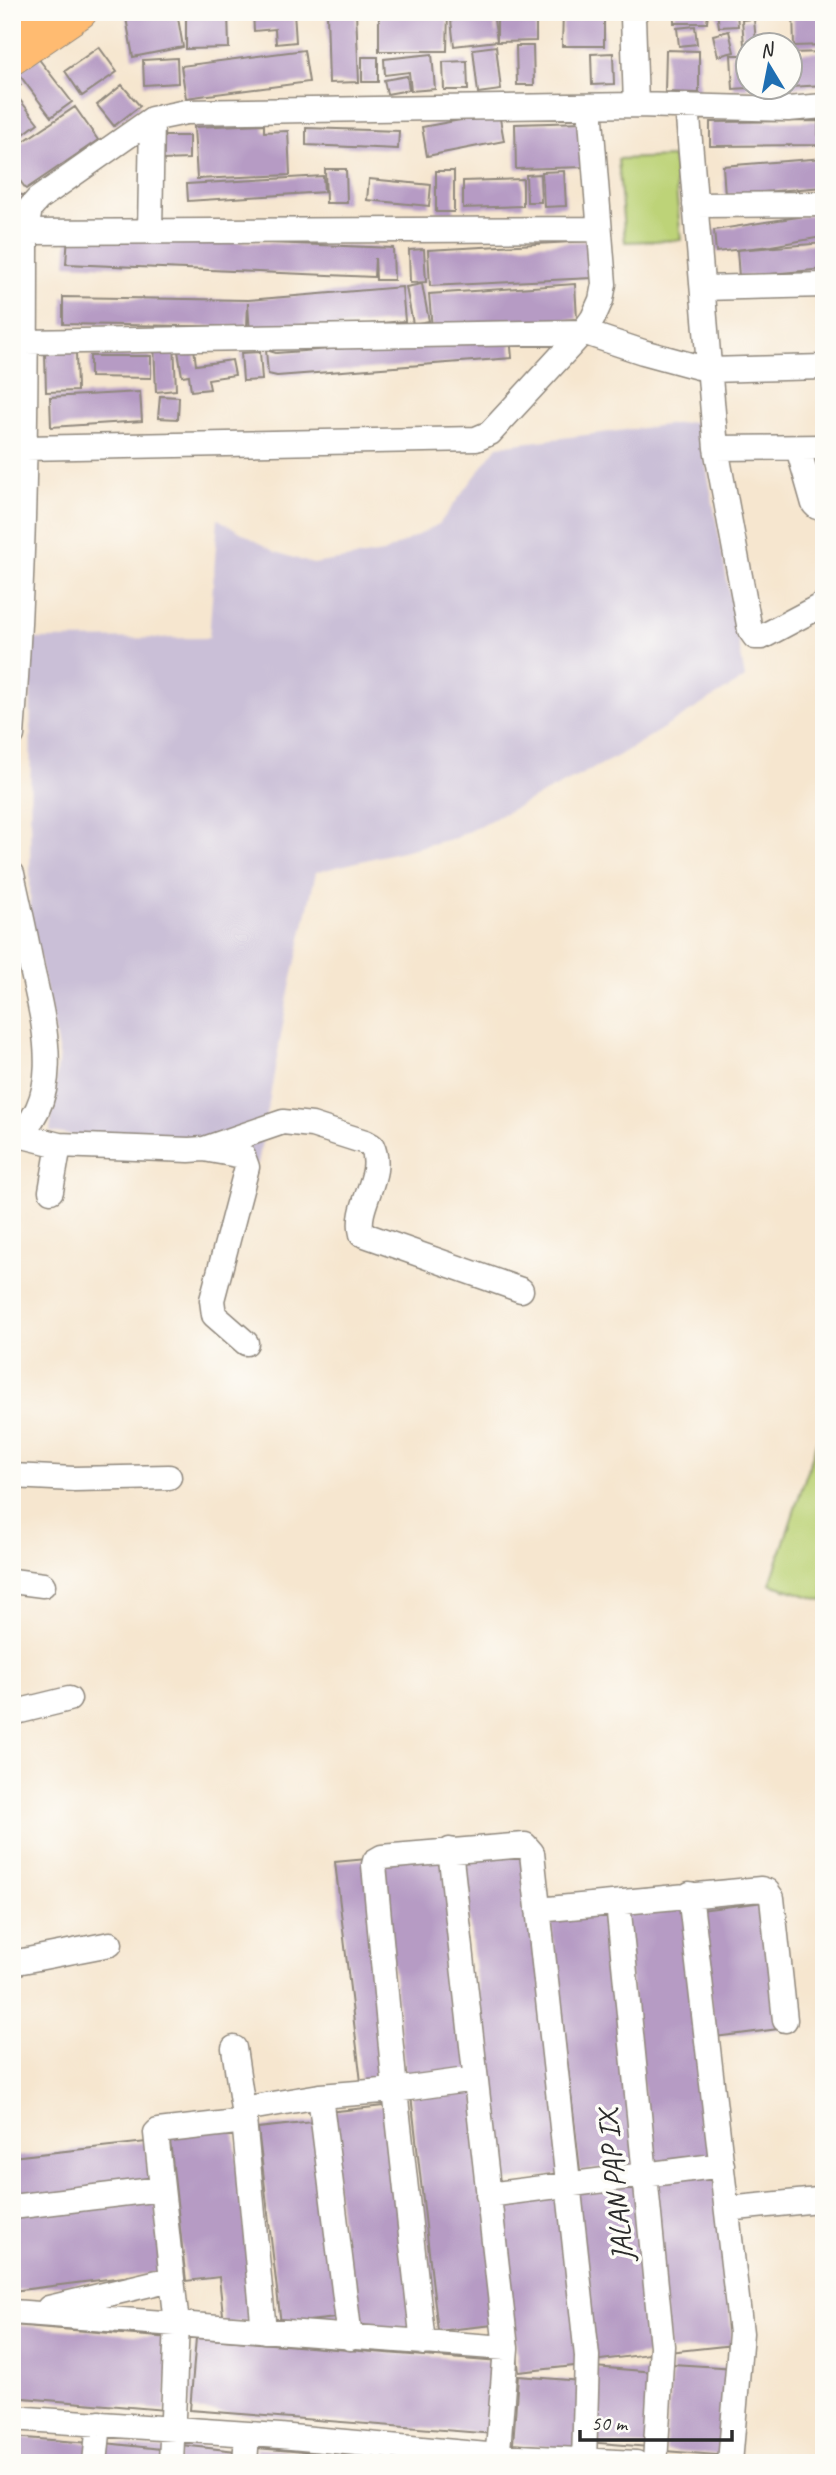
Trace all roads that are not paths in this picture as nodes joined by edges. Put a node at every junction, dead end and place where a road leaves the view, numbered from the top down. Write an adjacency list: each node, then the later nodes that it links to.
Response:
1 (30, 12): 4 (main road)
2 (81, 12): 5 (main road)
3 (633, 14): 6 (street)
4 (12, 24)
5 (12, 59)
6 (636, 105): 7 (street); 8 (street)
7 (590, 106): 10 (street); 13 (street)
8 (687, 106): 9 (street); 12 (street)
9 (824, 106)
10 (152, 119): 14 (street); 15 (street)
11 (824, 204): 12 (street)
12 (695, 205): 17 (street)
13 (599, 229): 14 (street); 18 (street)
14 (150, 231): 15 (street)
15 (26, 232): 19 (street)
16 (824, 285): 17 (street)
17 (703, 288): 21 (street)
18 (583, 332): 19 (street); 21 (street); 24 (street)
19 (26, 342): 22 (street)
20 (824, 367): 21 (street)
21 (704, 368): 25 (street)
22 (19, 374): 24 (street)
23 (824, 447): 26 (street)
24 (25, 448): 29 (street)
25 (716, 448): 26 (street); 28 (street)
26 (798, 448): 27 (street)
27 (824, 508)
28 (824, 604)
29 (14, 690): 30 (street)
30 (12, 736)
31 (12, 874): 32 (street)
32 (24, 982): 33 (street)
33 (16, 1138): 34 (street)
34 (59, 1145): 35 (street); 36 (street)
35 (204, 1149): 37 (street); 38 (street)
36 (51, 1191)
37 (521, 1290)
38 (246, 1343)
39 (12, 1476): 40 (street)
40 (169, 1476)
41 (12, 1581): 42 (street)
42 (43, 1586)
43 (69, 1699): 44 (street)
44 (12, 1713)
45 (450, 1850): 48 (street); 53 (street); 54 (street)
46 (690, 1895): 47 (street); 51 (street); 57 (street)
47 (618, 1903): 48 (street); 58 (street, JALAN PAP IX)
48 (538, 1910): 59 (street)
49 (110, 1944): 50 (street)
50 (12, 1963)
51 (785, 2020)
52 (234, 2048): 56 (street)
53 (474, 2079): 54 (street); 61 (street)
54 (395, 2090): 55 (street); 70 (street)
55 (320, 2096): 56 (street); 69 (street)
56 (244, 2115): 60 (street); 68 (street)
57 (722, 2165): 58 (street); 64 (street)
58 (646, 2175): 59 (street); 82 (street, JALAN PAP IX)
59 (567, 2184): 61 (street); 77 (street)
60 (161, 2189): 63 (street); 65 (street)
61 (488, 2195): 71 (street)
62 (818, 2200): 64 (street)
63 (12, 2207)
64 (727, 2209): 83 (street)
65 (171, 2279): 66 (street); 67 (street)
66 (19, 2313): 67 (street)
67 (177, 2324): 68 (street); 74 (street)
68 (264, 2331): 69 (street)
69 (350, 2338): 70 (street)
70 (423, 2343): 71 (street)
71 (506, 2348): 76 (street)
72 (12, 2418): 73 (street)
73 (99, 2423): 74 (street); 78 (street)
74 (173, 2429): 75 (street); 79 (street)
75 (247, 2434): 76 (street); 80 (street)
76 (498, 2459): 77 (street)
77 (584, 2461): 81 (street)
78 (95, 2463)
79 (170, 2463)
80 (245, 2463)
81 (636, 2463)
82 (655, 2463)
83 (730, 2463)

